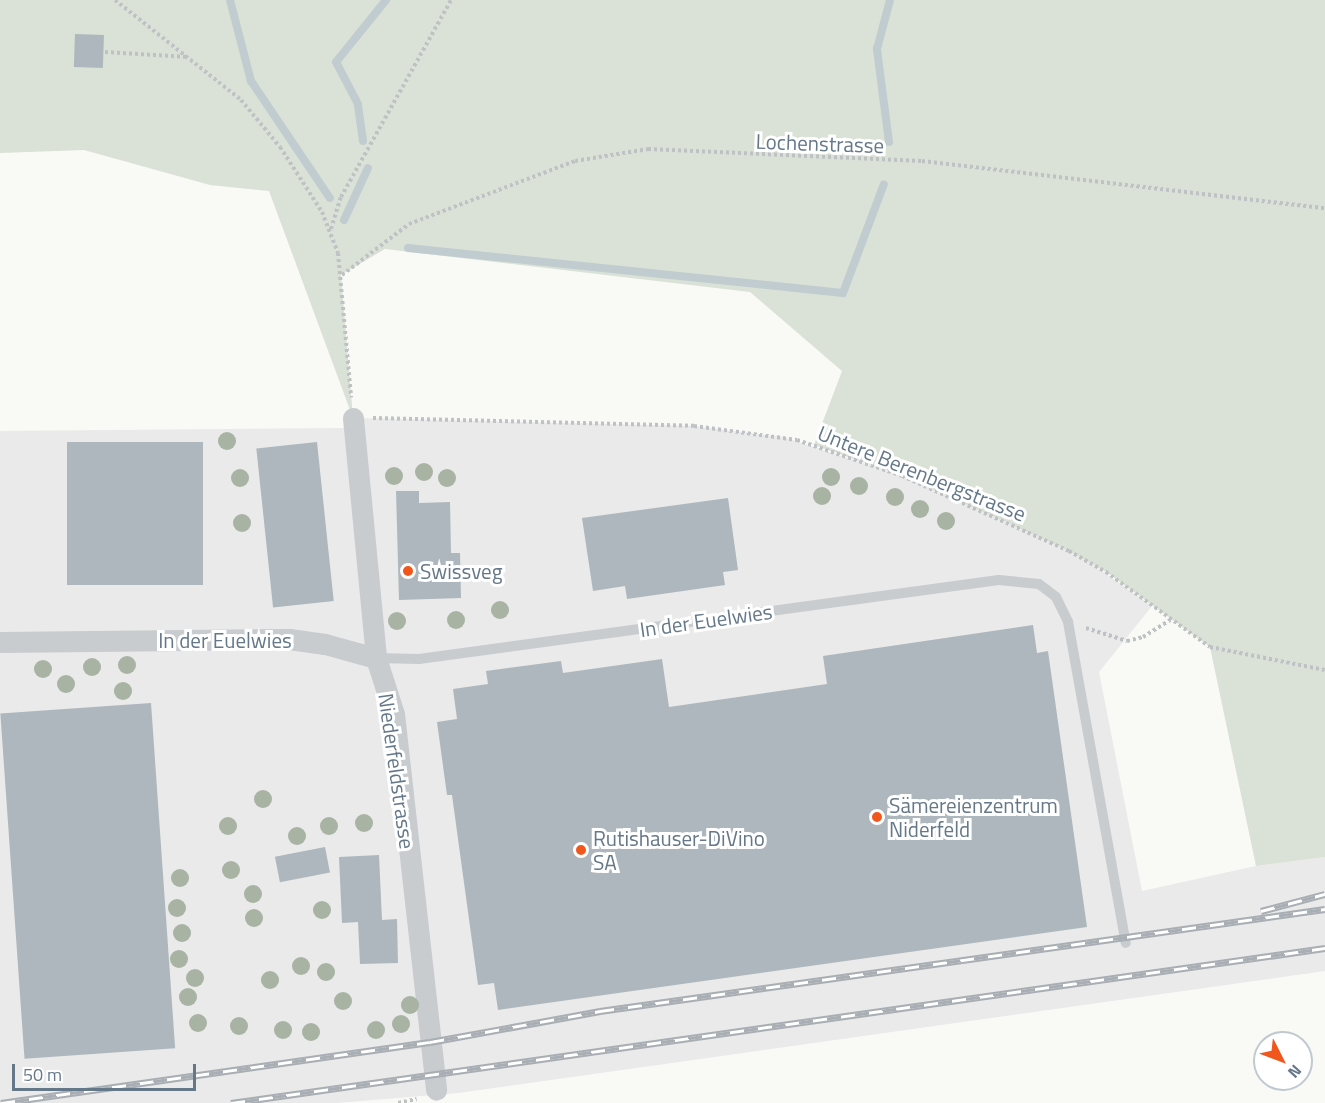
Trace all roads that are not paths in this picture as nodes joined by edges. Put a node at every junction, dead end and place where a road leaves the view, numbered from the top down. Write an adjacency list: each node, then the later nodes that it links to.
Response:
1 (353, 417): 3 (street, Niederfeldstrasse)
2 (0, 642): 3 (street, In der Euelwies)
3 (376, 658): 4 (lane, In der Euelwies); 5 (street, Niederfeldstrasse)
4 (1126, 943)
5 (436, 1090)

